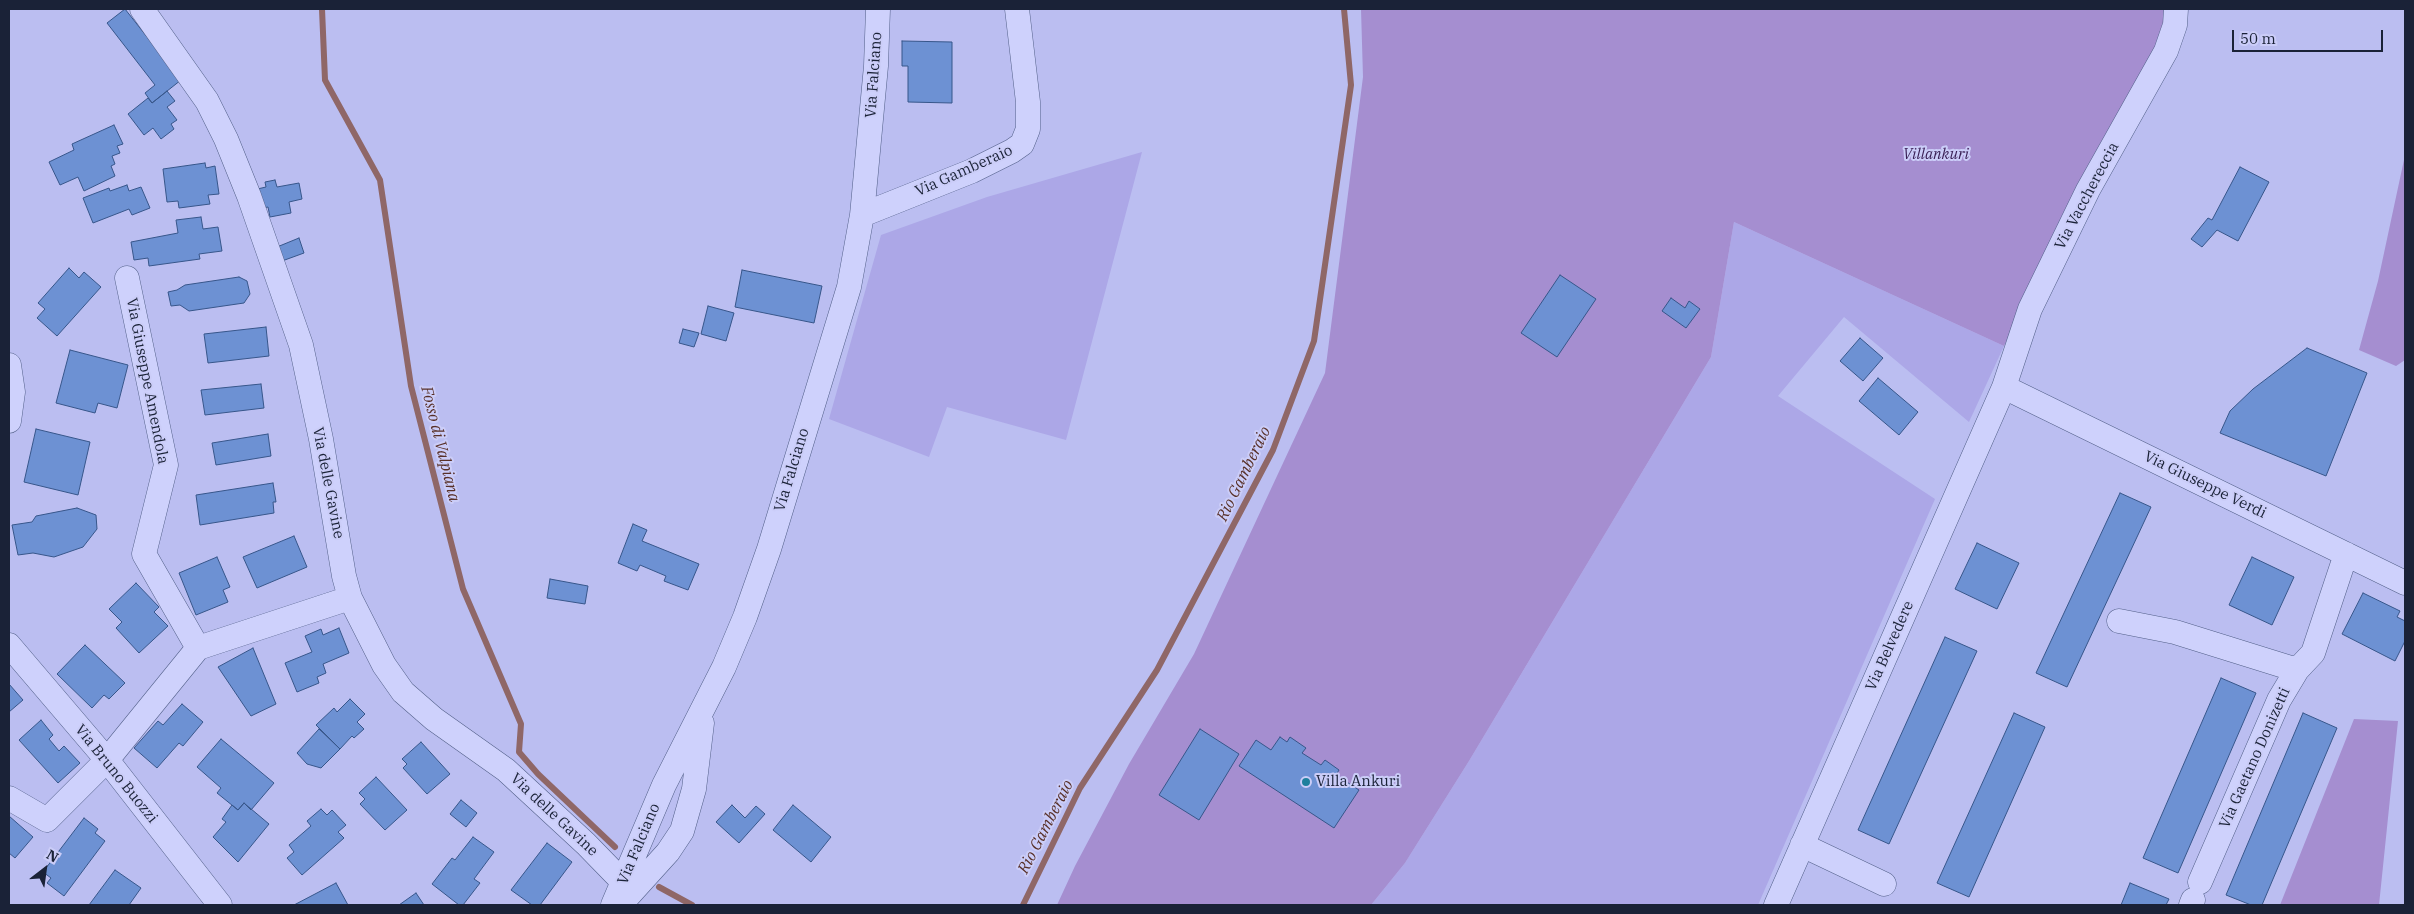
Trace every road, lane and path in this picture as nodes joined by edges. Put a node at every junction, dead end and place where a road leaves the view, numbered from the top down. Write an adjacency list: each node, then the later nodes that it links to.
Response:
1 (142, 9): 12 (street, Via delle Gavine)
2 (878, 9): 5 (street, Via Falciano)
3 (1017, 9): 5 (street, Via Gamberaio)
4 (2176, 9): 8 (street, Via Vacchereccia)
5 (862, 215): 17 (street, Via Falciano)
6 (127, 278): 15 (street, Via Giuseppe Amendola)
7 (9, 365): 9 (street)
8 (2004, 387): 10 (street, Via Giuseppe Verdi); 20 (street, Via Belvedere)
9 (9, 421)
10 (2346, 554): 11 (street, Via Giuseppe Verdi); 16 (street, Via Gaetano Donizetti)
11 (2405, 583)
12 (350, 598): 15 (street); 21 (street, Via delle Gavine)
13 (2119, 621): 16 (street)
14 (9, 645): 18 (street, Via Bruno Buozzi)
15 (198, 648): 18 (street)
16 (2297, 670): 23 (street, Via Gaetano Donizetti)
17 (703, 709): 21 (street, Via Falciano); 26 (street)
18 (106, 760): 19 (street); 24 (street, Via Bruno Buozzi)
19 (9, 798)
20 (1802, 845): 22 (street); 27 (street, Via Belvedere)
21 (622, 881): 25 (street, Via Falciano)
22 (1884, 884)
23 (2195, 896)
24 (220, 905)
25 (613, 905)
26 (620, 905)
27 (1776, 905)

